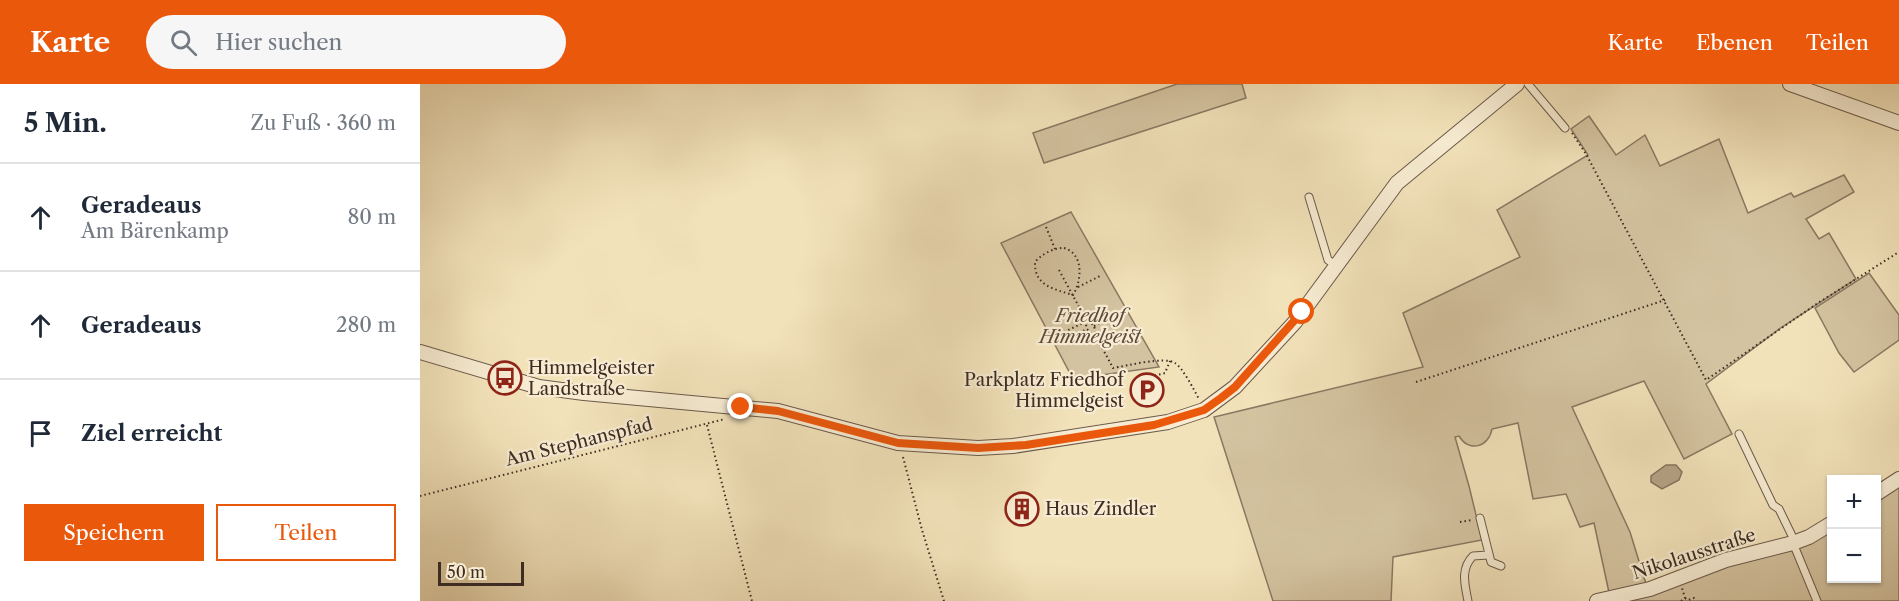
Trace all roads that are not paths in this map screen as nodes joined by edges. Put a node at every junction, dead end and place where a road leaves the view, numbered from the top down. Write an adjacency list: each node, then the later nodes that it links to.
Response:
1 (1517, 84): 7 (street)
2 (1528, 84): 5 (lane)
3 (1790, 84): 4 (street)
4 (1899, 123)
5 (1564, 128)
6 (1309, 197): 7 (lane)
7 (1336, 266): 8 (street)
8 (420, 352)
9 (1739, 434): 14 (lane)
10 (1899, 479): 11 (street)
11 (1881, 491)
12 (1480, 518): 15 (lane)
13 (1827, 526): 14 (street, Nikolausstraße)
14 (1794, 543): 18 (street, Nikolausstraße); 19 (lane)
15 (1488, 555): 16 (lane); 17 (lane)
16 (1501, 566)
17 (1468, 601)
18 (1597, 601)
19 (1817, 601)

